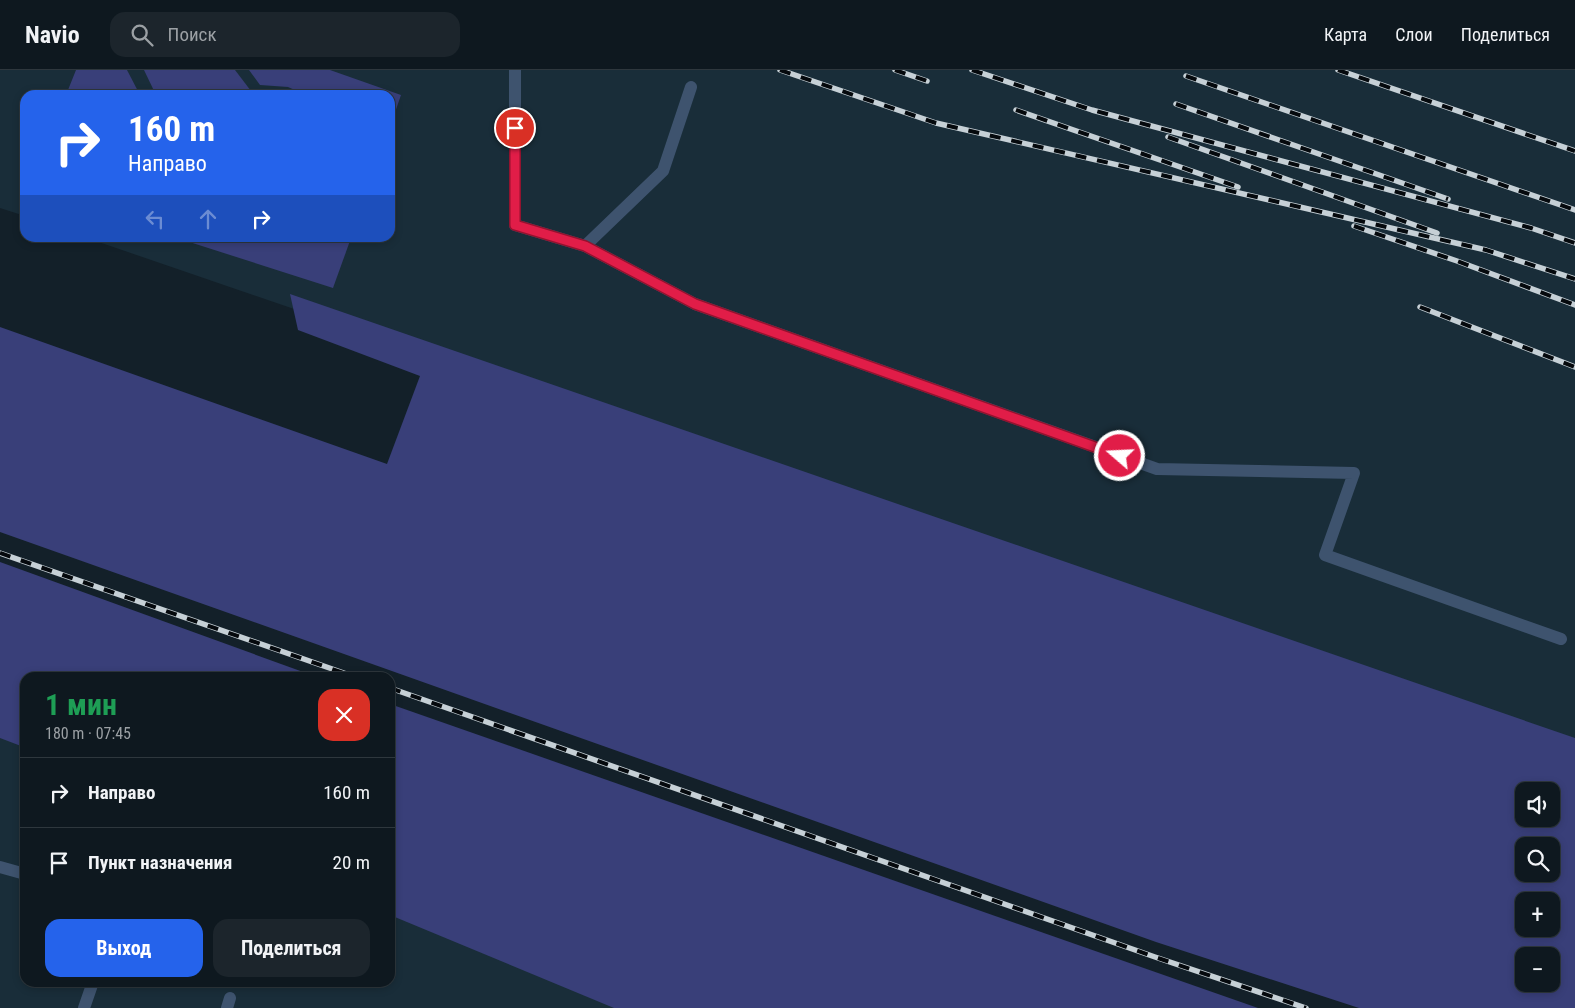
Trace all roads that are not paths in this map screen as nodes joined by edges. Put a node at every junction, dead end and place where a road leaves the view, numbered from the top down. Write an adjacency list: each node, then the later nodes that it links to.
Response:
1 (515, 70): 3 (lane)
2 (692, 87): 3 (lane)
3 (585, 246): 4 (lane)
4 (1561, 639)
5 (0, 867): 6 (lane)
6 (20, 873)
7 (91, 987): 8 (lane)
8 (84, 1008)

